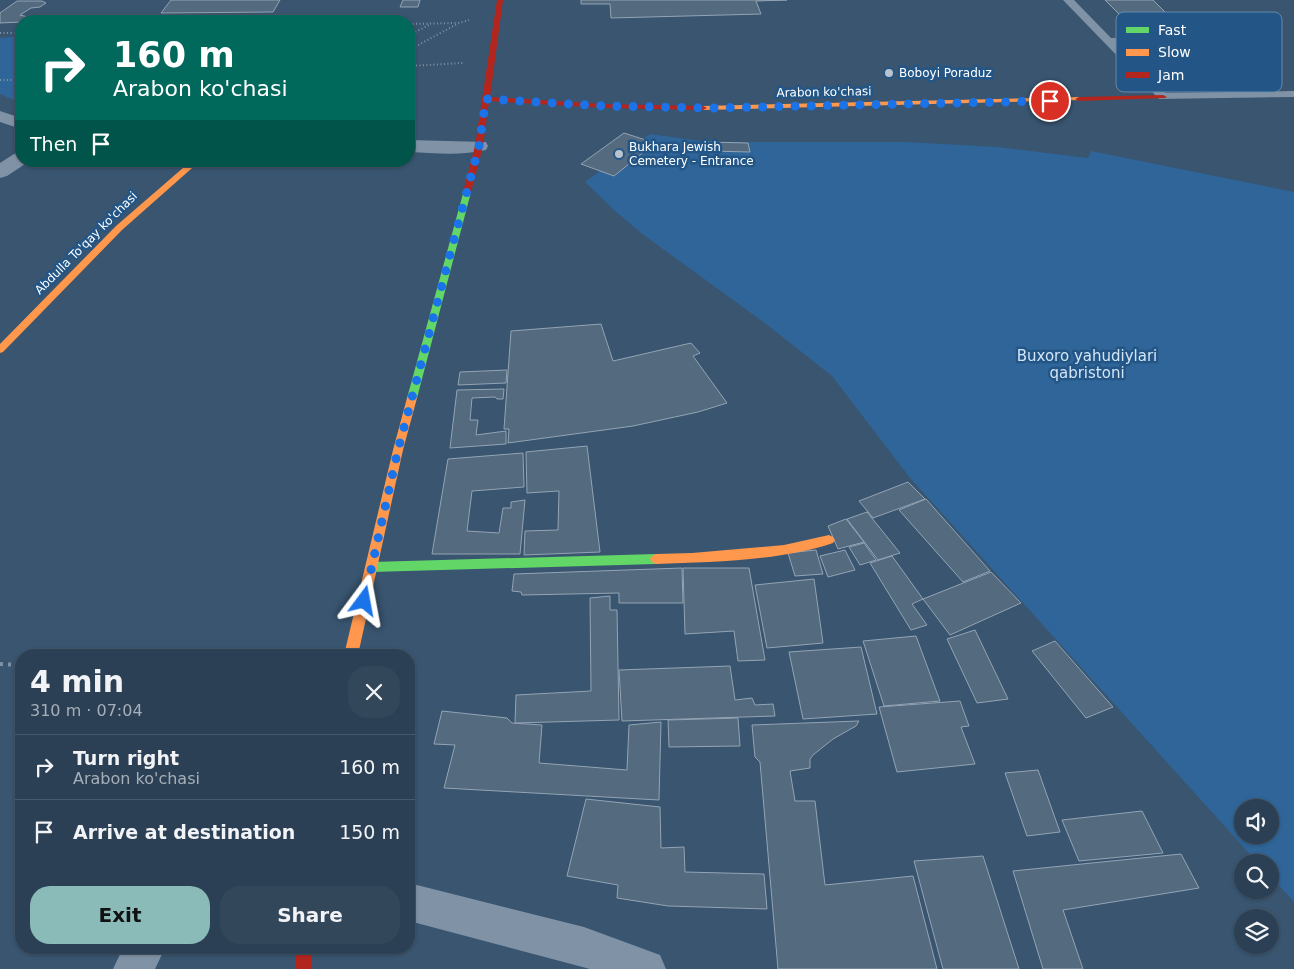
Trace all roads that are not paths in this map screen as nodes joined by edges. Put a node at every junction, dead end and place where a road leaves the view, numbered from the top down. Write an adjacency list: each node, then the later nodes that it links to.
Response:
1 (1068, 0): 3 (lane)
2 (499, 5): 9 (street)
3 (1109, 41): 4 (lane); 5 (lane)
4 (1116, 41)
5 (1116, 48)
6 (1158, 92): 8 (lane)
7 (1294, 94): 8 (lane)
8 (1163, 97): 9 (street, Arabon ko'chasi)
9 (486, 99): 13 (street)
10 (1, 117): 11 (street)
11 (15, 122)
12 (415, 146): 13 (street)
13 (479, 146): 19 (street)
14 (15, 162): 16 (street)
15 (189, 167): 17 (street, Abdulla To'qay ko'chasi)
16 (0, 172)
17 (0, 350)
18 (829, 540): 19 (street)
19 (372, 567): 20 (street)
20 (352, 649)
21 (415, 904): 26 (street)
22 (142, 954): 24 (street)
23 (304, 954): 25 (street)
24 (133, 969)
25 (304, 969)
26 (646, 969)

